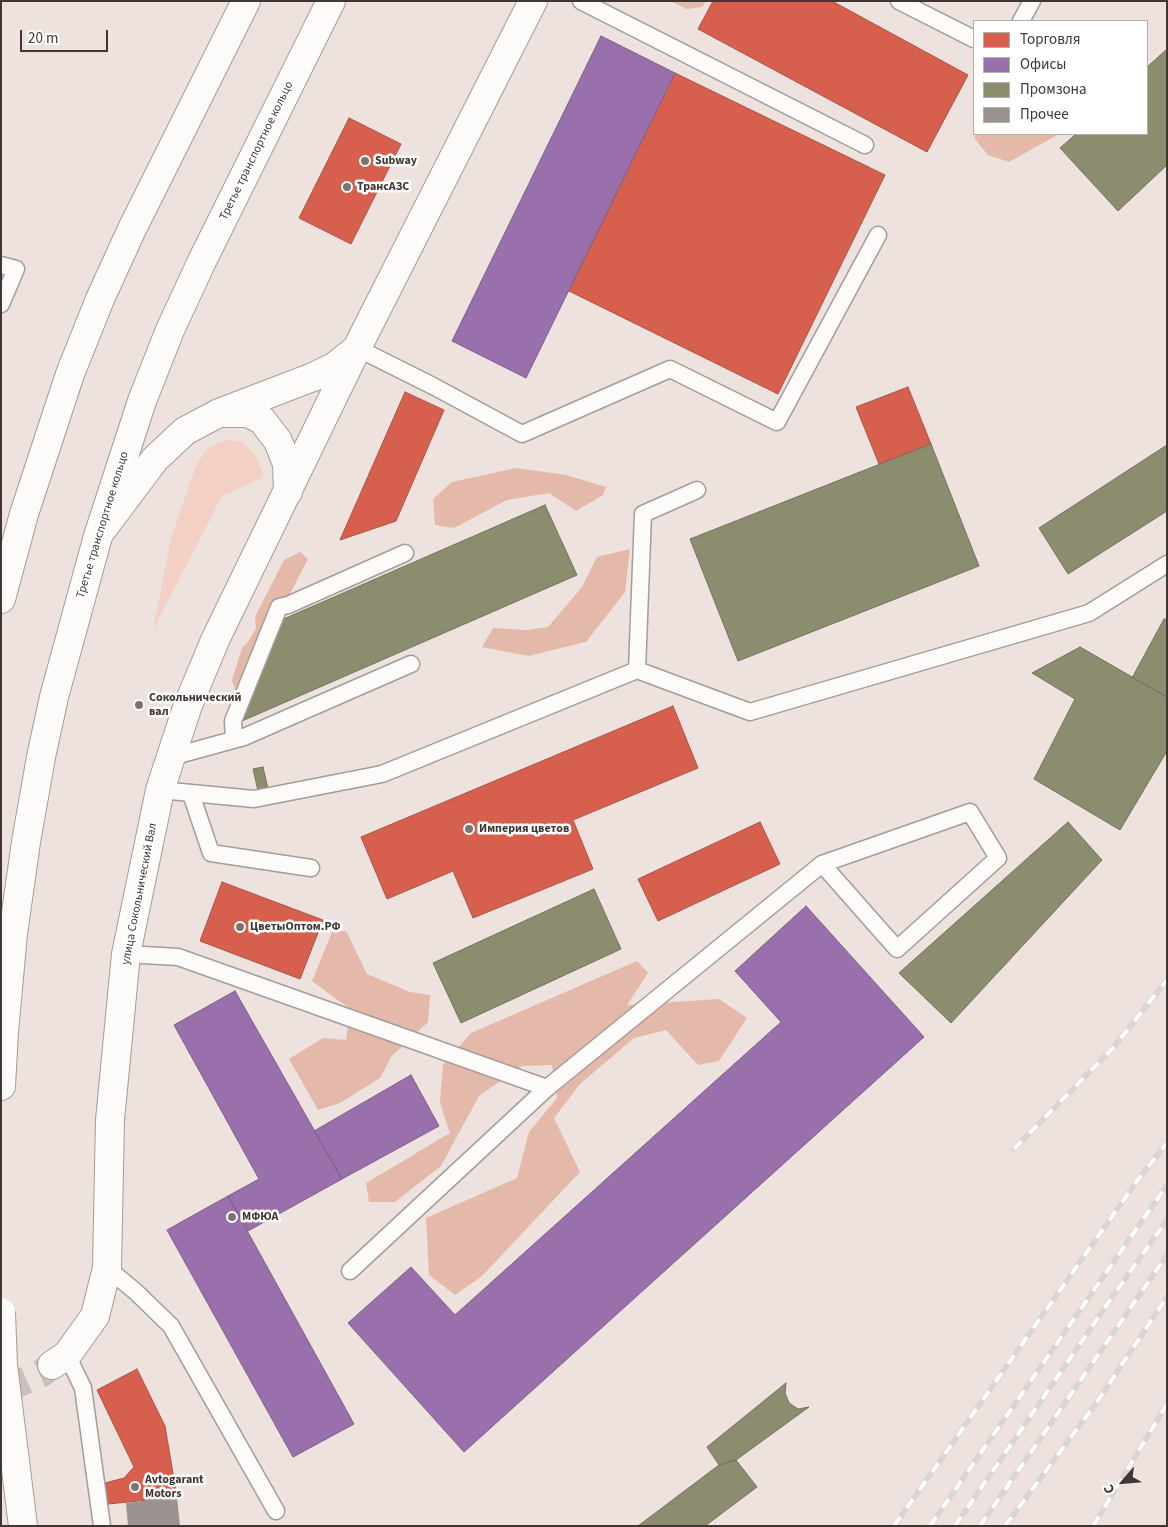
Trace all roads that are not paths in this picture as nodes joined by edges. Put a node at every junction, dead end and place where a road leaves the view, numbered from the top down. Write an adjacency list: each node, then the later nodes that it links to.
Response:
1 (246, 1): 20 (main road)
2 (331, 1): 17 (main road, Третье транспортное кольцо)
3 (581, 1): 9 (lane)
4 (899, 1): 8 (lane)
5 (1032, 1): 7 (lane)
6 (530, 2): 13 (main road, улица Сокольнический Вал)
7 (1022, 20)
8 (973, 38)
9 (865, 144)
10 (878, 236): 13 (lane)
11 (1, 265): 12 (lane)
12 (1, 304)
13 (358, 348): 14 (main road); 16 (main road, улица Сокольнический Вал)
14 (220, 413): 16 (main road); 17 (main road)
15 (697, 490): 22 (lane)
16 (288, 492): 24 (main road, улица Сокольнический Вал)
17 (98, 536): 30 (main road, Третье транспортное кольцо)
18 (405, 553): 23 (lane)
19 (1167, 564): 22 (lane)
20 (1, 598)
21 (411, 664): 23 (lane)
22 (637, 670): 26 (lane)
23 (234, 740): 24 (lane)
24 (171, 757): 25 (main road, улица Сокольнический Вал)
25 (160, 790): 26 (lane); 29 (main road, улица Сокольнический Вал)
26 (191, 794): 28 (lane)
27 (822, 864): 27 (lane); 31 (lane)
28 (311, 868)
29 (126, 954): 31 (lane); 32 (main road, улица Сокольнический Вал)
30 (1, 1086)
31 (547, 1088): 33 (lane)
32 (107, 1268): 35 (main road, улица Сокольнический Вал); 36 (lane)
33 (350, 1271)
34 (1, 1312): 37 (main road, bridge)
35 (60, 1360): 38 (lane)
36 (276, 1511)
37 (23, 1526)
38 (102, 1526)

